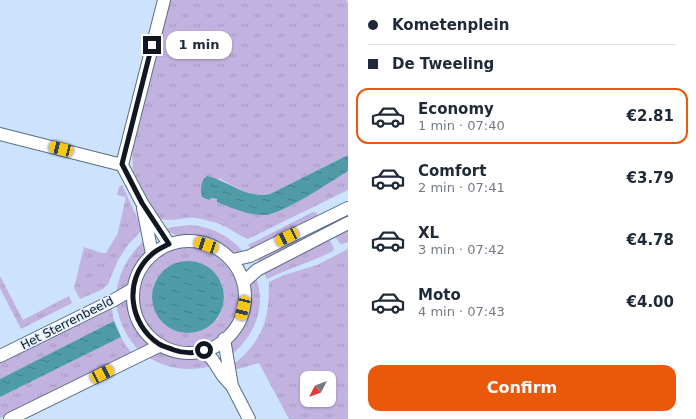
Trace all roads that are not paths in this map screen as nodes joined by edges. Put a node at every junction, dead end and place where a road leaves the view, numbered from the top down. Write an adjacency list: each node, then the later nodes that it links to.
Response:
1 (164, 0): 3 (street)
2 (0, 134): 3 (street)
3 (122, 164): 4 (street)
4 (142, 203): 7 (street); 8 (street)
5 (348, 208): 9 (street)
6 (348, 223): 10 (street)
7 (169, 244): 8 (street); 9 (street)
8 (152, 254): 11 (street)
9 (233, 260): 10 (street)
10 (244, 282): 12 (street)
11 (133, 289): 13 (street); 15 (street, Het Sterrenbeeld)
12 (224, 340): 14 (street); 16 (street)
13 (161, 345): 14 (street); 17 (street)
14 (204, 350): 16 (street)
15 (0, 356)
16 (232, 386): 18 (street)
17 (10, 419)
18 (249, 419)

